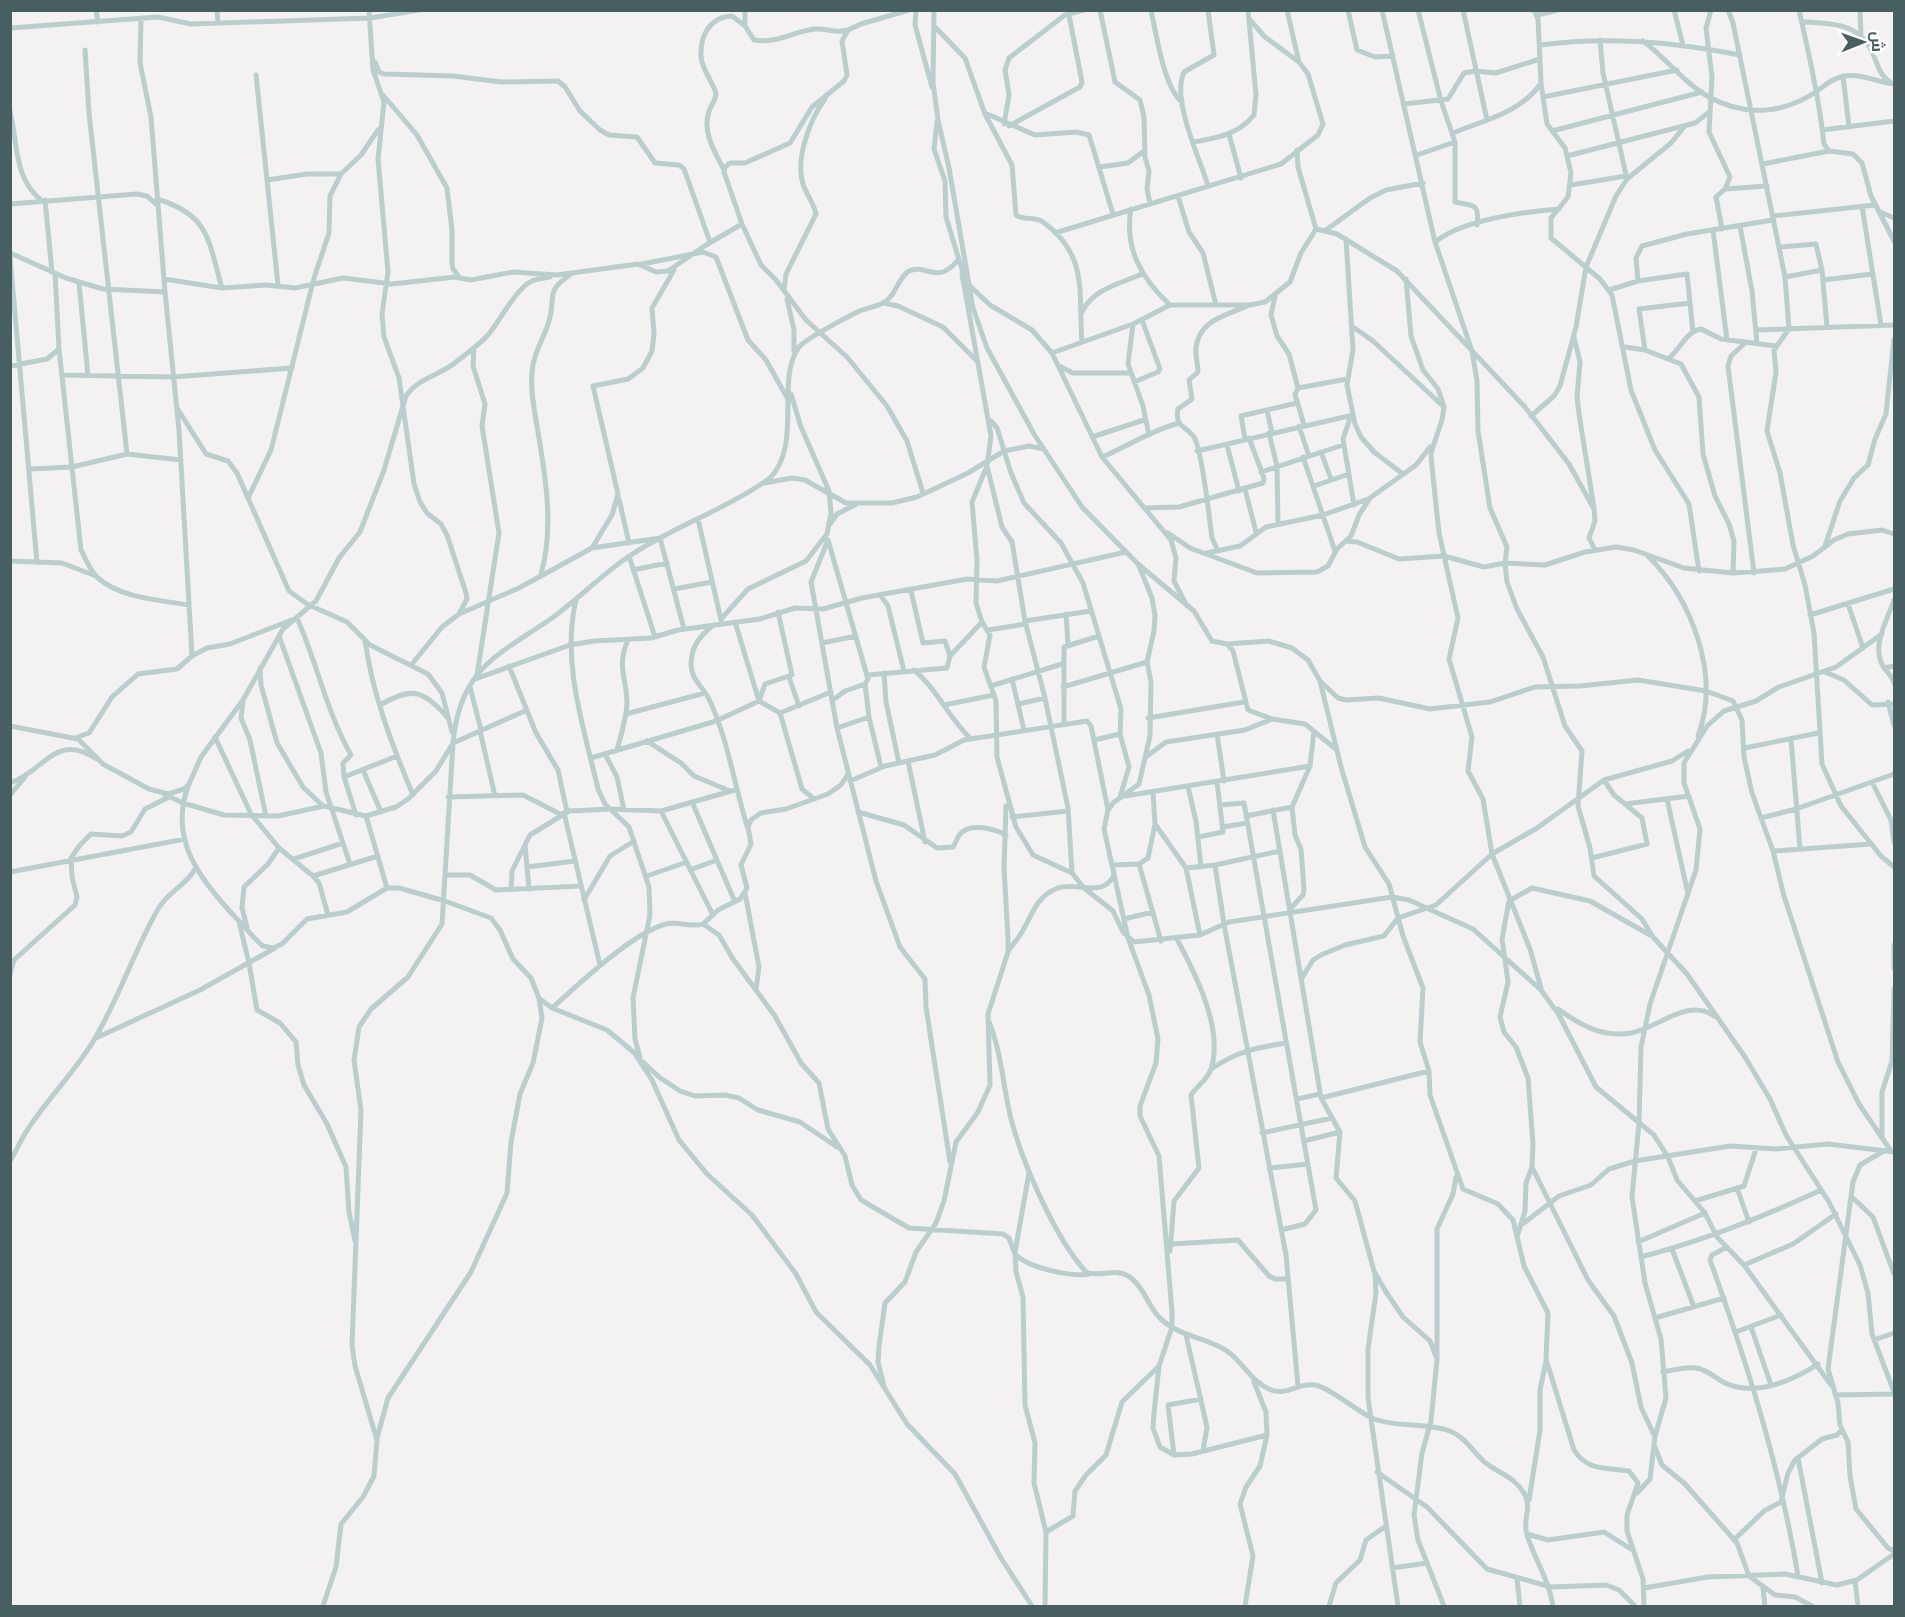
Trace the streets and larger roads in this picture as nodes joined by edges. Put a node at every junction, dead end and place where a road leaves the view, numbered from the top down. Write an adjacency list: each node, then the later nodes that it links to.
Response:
1 (96, 10): 36 (street)
2 (162, 10): 30 (street)
3 (217, 10): 38 (street)
4 (328, 10): 33 (street)
5 (369, 10): 32 (street)
6 (419, 10): 32 (street)
7 (745, 10): 39 (street)
8 (876, 10): 34 (street)
9 (909, 10): 34 (street)
10 (916, 10): 63 (street)
11 (934, 10): 40 (street)
12 (1084, 10): 28 (street)
13 (1100, 10): 93 (street)
14 (1151, 10): 70 (street)
15 (1208, 10): 70 (street)
16 (1248, 10): 35 (street)
17 (1287, 10): 54 (street)
18 (1348, 10): 51 (street)
19 (1382, 10): 51 (street)
20 (1418, 10): 69 (street)
21 (1462, 10): 56 (street)
22 (1558, 10): 29 (street)
23 (1674, 10): 47 (street)
24 (1711, 10): 48 (street)
25 (1728, 10): 50 (street)
26 (1799, 10): 37 (street)
27 (1860, 10): 43 (street)
28 (1068, 12): 80 (street); 80 (street)
29 (1536, 13): 46 (street)
30 (158, 17): 31 (street); 38 (street)
31 (141, 18): 36 (street); 112 (street)
32 (370, 18): 33 (street); 53 (street)
33 (330, 19): 38 (street)
34 (877, 19): 42 (street)
35 (1251, 21): 54 (street); 87 (street)
36 (98, 22): 41 (street)
37 (1802, 22): 43 (street); 62 (street)
38 (218, 23)
39 (745, 26): 42 (street); 99 (street)
40 (934, 26): 63 (street); 75 (street)
41 (10, 28)
42 (848, 30): 66 (street)
43 (1861, 38): 60 (street)
44 (1600, 40): 45 (street); 46 (street); 61 (street)
45 (1643, 41): 47 (street); 55 (street)
46 (1540, 45): 52 (street)
47 (1683, 45): 48 (street)
48 (1709, 49): 50 (street); 68 (street)
49 (85, 50): 110 (street)
50 (1740, 55): 73 (street)
51 (1393, 56): 71 (street)
52 (1540, 59): 56 (street); 59 (street)
53 (374, 61): 65 (street); 133 (street)
54 (1299, 62): 91 (street)
55 (1677, 70): 61 (street); 64 (street)
56 (1475, 71): 69 (street); 78 (street)
57 (256, 75): 103 (street)
58 (1843, 76): 60 (street); 62 (street); 83 (street)
59 (1541, 83): 67 (street); 78 (street)
60 (1893, 84)
61 (1606, 85): 67 (street); 76 (street)
62 (1817, 91): 73 (street); 84 (street)
63 (934, 92): 77 (street)
64 (1702, 93): 68 (street); 76 (street)
65 (382, 94): 81 (street); 151 (street)
66 (828, 96): 99 (street); 163 (street)
67 (1543, 98): 85 (street)
68 (1710, 98): 73 (street); 74 (street)
69 (1441, 101): 71 (street); 86 (street)
70 (1182, 102): 88 (street)
71 (1404, 104): 95 (street)
72 (10, 111): 94 (street)
73 (1751, 112): 97 (street)
74 (1708, 113): 82 (street); 108 (street)
75 (985, 114): 80 (street); 130 (street)
76 (1612, 115): 85 (street); 90 (street)
77 (938, 120): 138 (street); 158 (street)
78 (1487, 120): 86 (street)
79 (1894, 121): 83 (street)
80 (1007, 125): 98 (street)
81 (381, 126): 100 (street); 156 (street)
82 (1684, 127): 90 (street); 102 (street)
83 (1849, 127): 84 (street)
84 (1822, 130): 92 (street)
85 (1552, 131): 96 (street)
86 (1453, 133): 89 (street)
87 (1229, 134): 88 (street); 101 (street)
88 (1194, 142): 106 (street)
89 (1455, 142): 95 (street); 124 (street)
90 (1618, 143): 96 (street); 102 (street)
91 (1297, 150): 101 (street); 126 (street)
92 (1829, 151): 97 (street); 115 (street)
93 (1144, 152): 98 (street); 114 (street)
94 (14, 155): 111 (street)
95 (1417, 155): 104 (street)
96 (1567, 156): 105 (street)
97 (1763, 164): 107 (street)
98 (1100, 166): 120 (street)
99 (724, 171): 123 (street)
100 (341, 174): 103 (street); 159 (street)
101 (1241, 178): 106 (street)
102 (1627, 178): 105 (street); 140 (street)
103 (267, 180): 157 (street)
104 (1423, 183): 128 (street); 134 (street)
105 (1571, 185): 118 (street)
106 (1208, 186): 109 (street)
107 (1767, 186): 108 (street); 121 (street)
108 (1725, 189): 127 (street)
109 (1178, 196): 114 (street); 169 (street)
110 (98, 198): 111 (street); 112 (street); 161 (street)
111 (43, 200): 113 (street); 143 (street)
112 (157, 202): 150 (street); 160 (street)
113 (10, 204)
114 (1150, 204): 117 (street)
115 (1875, 205): 116 (street); 119 (street)
116 (1862, 206): 121 (street); 147 (street)
117 (1131, 209): 120 (street); 146 (street)
118 (1559, 209): 124 (street); 140 (street)
119 (1878, 211): 122 (street); 132 (street)
120 (1113, 214): 130 (street)
121 (1773, 218): 125 (street); 135 (street)
122 (1894, 218)
123 (742, 224): 133 (street); 163 (street)
124 (1477, 225): 134 (street)
125 (1740, 226): 127 (street); 179 (street)
126 (1316, 229): 128 (street); 165 (street)
127 (1722, 229): 129 (street)
128 (1326, 230): 131 (street)
129 (1713, 230): 154 (street); 184 (street)
130 (1055, 233): 171 (street)
131 (1346, 239): 152 (street); 176 (street)
132 (1894, 241)
133 (710, 242): 136 (street)
134 (1435, 242): 193 (street)
135 (1780, 247): 142 (street); 149 (street)
136 (694, 254): 139 (street); 141 (street); 211 (street)
137 (10, 255): 143 (street); 198 (street)
138 (958, 260): 145 (street); 166 (street)
139 (642, 264): 141 (street); 144 (street)
140 (1586, 267): 162 (street); 181 (street)
141 (675, 269): 252 (street)
142 (1822, 270): 149 (street); 153 (street)
143 (54, 273): 155 (street); 191 (street)
144 (572, 273): 148 (street); 292 (street)
145 (962, 274): 158 (street); 197 (street)
146 (1142, 274): 168 (street); 171 (street)
147 (1873, 274): 153 (street); 174 (street)
148 (557, 275): 151 (street); 189 (street)
149 (1785, 277): 178 (street)
150 (164, 279): 160 (street); 164 (street)
151 (462, 279): 156 (street)
152 (1406, 279): 193 (street); 215 (street)
153 (1823, 280): 177 (street)
154 (1638, 281): 162 (street); 167 (street)
155 (79, 283): 161 (street); 204 (street)
156 (387, 284): 159 (street); 214 (street)
157 (278, 285): 159 (street); 160 (street)
158 (969, 285): 194 (street); 230 (street)
159 (314, 286): 201 (street)
160 (222, 288)
161 (109, 290): 164 (street); 205 (street)
162 (1609, 290): 190 (street)
163 (784, 291): 180 (street); 195 (street)
164 (165, 292): 206 (street)
165 (1275, 296): 170 (street); 209 (street)
166 (883, 303): 180 (street); 197 (street)
167 (1690, 303): 182 (street); 192 (street)
168 (1170, 305): 169 (street); 172 (street)
169 (1216, 305): 170 (street)
170 (1250, 305): 221 (street)
171 (1080, 316): 185 (street)
172 (1142, 320): 173 (street); 208 (street)
173 (1133, 324): 185 (street); 202 (street)
174 (1881, 325): 175 (street); 177 (street)
175 (1894, 325)
176 (1353, 327): 207 (street); 215 (street)
177 (1827, 327): 178 (street)
178 (1789, 329): 179 (street); 188 (street)
179 (1756, 330): 187 (street)
180 (821, 332): 195 (street); 251 (street)
181 (1574, 332): 218 (street); 259 (street)
182 (1693, 332): 184 (street); 196 (street)
183 (1894, 339): 271 (street)
184 (1727, 340): 186 (street)
185 (1082, 342): 194 (street)
186 (1746, 342): 187 (street); 291 (street)
187 (1757, 344): 188 (street)
188 (1776, 346): 287 (street)
189 (475, 347): 214 (street); 303 (street)
190 (1625, 347): 192 (street); 289 (street)
191 (59, 349): 198 (street); 203 (street)
192 (1645, 350): 196 (street)
193 (1472, 351): 218 (street); 284 (street)
194 (1052, 353): 200 (street)
195 (794, 356): 210 (street)
196 (1669, 358): 290 (street)
197 (977, 362): 219 (street)
198 (19, 364): 199 (street); 242 (street)
199 (10, 366)
200 (1058, 366): 202 (street); 225 (street)
201 (291, 368): 206 (street); 253 (street)
202 (1131, 373): 208 (street)
203 (62, 375): 204 (street); 241 (street)
204 (88, 376): 205 (street)
205 (117, 377): 206 (street); 234 (street)
206 (173, 378): 213 (street)
207 (1347, 379): 209 (street); 217 (street)
208 (1134, 382): 220 (street)
209 (1298, 388): 212 (street)
210 (790, 390): 211 (street); 250 (street)
211 (789, 401): 247 (street)
212 (1297, 403): 216 (street); 222 (street)
213 (177, 406): 238 (street); 253 (street)
214 (403, 406): 307 (street); 313 (street)
215 (1444, 407): 227 (street)
216 (1267, 410): 223 (street); 226 (street)
217 (1352, 415): 222 (street); 229 (street); 245 (street)
218 (1531, 416): 259 (street)
219 (990, 420): 231 (street); 237 (street)
220 (1144, 420): 224 (street); 225 (street)
221 (1179, 423): 224 (street); 232 (street)
222 (1301, 426): 223 (street); 235 (street)
223 (1270, 433): 226 (street); 240 (street)
224 (1149, 435): 236 (street)
225 (1092, 437): 236 (street)
226 (1247, 439): 228 (street); 243 (street)
227 (1435, 441): 245 (street); 280 (street)
228 (1227, 445): 232 (street); 249 (street)
229 (1343, 445): 233 (street); 244 (street)
230 (1044, 449): 231 (street); 276 (street)
231 (1004, 451): 237 (street); 285 (street)
232 (1197, 451): 255 (street)
233 (1321, 452): 235 (street); 246 (street)
234 (127, 454): 238 (street); 241 (street)
235 (1306, 456): 240 (street); 248 (street)
236 (1102, 458): 258 (street)
237 (988, 459): 239 (street); 251 (street)
238 (182, 460): 305 (street)
239 (987, 466): 294 (street); 295 (street)
240 (1277, 466): 243 (street); 263 (street)
241 (72, 467): 242 (street); 293 (street)
242 (30, 469): 282 (street)
243 (1261, 472): 249 (street)
244 (1349, 474): 246 (street); 257 (street)
245 (1403, 474): 254 (street)
246 (1331, 479): 248 (street)
247 (761, 484): 250 (street); 261 (street)
248 (1314, 486): 260 (street)
249 (1242, 490): 255 (street); 265 (street)
250 (829, 493): 256 (street); 262 (street)
251 (923, 493): 256 (street)
252 (618, 494): 270 (street); 272 (street)
253 (248, 498): 307 (street)
254 (1370, 498): 257 (street); 269 (street)
255 (1206, 501): 258 (street); 274 (street)
256 (857, 505): 262 (street)
257 (1354, 505): 260 (street)
258 (1144, 508): 264 (street)
259 (1594, 509): 273 (street)
260 (1323, 515): 263 (street); 275 (street)
261 (698, 519): 268 (street); 296 (street)
262 (829, 524): 267 (street)
263 (1278, 524): 265 (street)
264 (1165, 531): 277 (street); 308 (street)
265 (1256, 532): 274 (street)
266 (1894, 534): 271 (street)
267 (828, 537): 304 (street); 309 (street); 317 (street)
268 (660, 538): 270 (street); 279 (street); 283 (street)
269 (1347, 541): 275 (street); 280 (street)
270 (629, 543): 272 (street)
271 (1824, 546): 287 (street)
272 (592, 548): 292 (street)
273 (1595, 550): 278 (street); 284 (street)
274 (1218, 551): 277 (street)
275 (1335, 551): 277 (street)
276 (1126, 552): 285 (street); 286 (street)
277 (1207, 553)
278 (1647, 555): 289 (street); 363 (street)
279 (629, 556): 288 (street); 301 (street)
280 (1444, 556): 284 (street); 374 (street)
281 (10, 561): 282 (street)
282 (37, 563): 293 (street)
283 (667, 563): 288 (street); 297 (street)
284 (1505, 563): 360 (street)
285 (1073, 564): 294 (street); 310 (street)
286 (1138, 564): 308 (street); 338 (street)
287 (1798, 564): 291 (street); 315 (street)
288 (633, 570): 328 (street)
289 (1700, 571): 290 (street)
290 (1733, 573): 291 (street)
291 (1754, 573)
292 (541, 575): 303 (street)
293 (96, 576): 305 (street)
294 (1018, 576): 295 (street); 320 (street)
295 (976, 579): 299 (street); 319 (street)
296 (712, 582): 297 (street); 317 (street)
297 (674, 589): 322 (street)
298 (1894, 589): 306 (street)
299 (911, 591): 300 (street); 337 (street)
300 (881, 596): 304 (street); 346 (street)
301 (576, 600): 334 (street); 354 (street)
302 (1894, 600): 312 (street)
303 (491, 601): 313 (street); 354 (street)
304 (845, 603): 309 (street); 326 (street)
305 (189, 604): 336 (street)
306 (1848, 604): 315 (street); 335 (street)
307 (312, 606): 316 (street); 329 (street)
308 (1187, 606): 333 (street)
309 (814, 609): 311 (street); 331 (street)
310 (1091, 611): 314 (street); 327 (street)
311 (778, 612): 318 (street); 353 (street)
312 (1892, 613): 324 (street)
313 (459, 614): 339 (street)
314 (1066, 614): 320 (street); 332 (street)
315 (1810, 615): 352 (street)
316 (297, 618): 325 (street); 336 (street); 423 (street)
317 (721, 621): 318 (street); 321 (street)
318 (735, 622): 370 (street)
319 (982, 622): 323 (street); 337 (street)
320 (1025, 622): 323 (street); 347 (street)
321 (713, 625): 322 (street); 365 (street)
322 (684, 629): 328 (street)
323 (988, 630): 359 (street)
324 (1882, 634): 335 (street); 344 (street)
325 (279, 636): 343 (street); 450 (street)
326 (856, 636): 331 (street); 351 (street)
327 (1099, 636): 332 (street); 348 (street)
328 (655, 637): 330 (street)
329 (365, 640): 339 (street); 375 (street)
330 (628, 640): 334 (street); 381 (street)
331 (822, 643): 364 (street)
332 (1068, 644): 340 (street)
333 (1227, 644): 356 (street); 371 (street)
334 (570, 645): 341 (street); 412 (street)
335 (1863, 648): 349 (street)
336 (192, 656): 400 (street)
337 (950, 656): 345 (street)
338 (1147, 662): 348 (street); 383 (street)
339 (412, 664): 384 (street)
340 (1062, 664): 347 (street); 362 (street)
341 (509, 666): 354 (street); 379 (street)
342 (1894, 666): 344 (street)
343 (260, 668): 368 (street); 449 (street)
344 (1884, 668): 357 (street)
345 (915, 670): 346 (street); 376 (street)
346 (904, 671): 350 (street)
347 (1038, 671): 355 (street); 367 (street)
348 (1111, 671): 362 (street); 396 (street)
349 (1825, 672): 352 (street); 372 (street)
350 (884, 674): 351 (street); 415 (street)
351 (868, 675): 358 (street)
352 (1818, 675): 378 (street); 395 (street)
353 (789, 677): 370 (street); 377 (street)
354 (476, 678): 361 (street)
355 (1012, 679): 359 (street); 373 (street)
356 (1320, 681): 374 (street); 409 (street)
357 (1894, 683)
358 (865, 684): 369 (street); 382 (street)
359 (991, 686): 366 (street)
360 (1553, 686): 363 (street); 374 (street); 443 (street)
361 (470, 687): 392 (street); 403 (street)
362 (1063, 687): 387 (street)
363 (1706, 691): 378 (street); 406 (street)
364 (831, 692): 369 (street); 377 (street)
365 (705, 693): 381 (street); 386 (street)
366 (994, 695): 376 (street); 398 (street)
367 (1045, 698): 373 (street); 388 (street)
368 (243, 700): 399 (street); 465 (street)
369 (833, 700): 391 (street)
370 (759, 701): 380 (street); 386 (street)
371 (1244, 702): 383 (street); 385 (street)
372 (1891, 703): 389 (street)
373 (1018, 704): 393 (street)
374 (1462, 704): 487 (street)
375 (380, 705): 384 (street); 411 (street)
376 (944, 705): 401 (street)
377 (799, 706): 380 (street)
378 (1737, 706): 406 (street); 407 (street)
379 (527, 710): 392 (street); 462 (street)
380 (780, 713): 444 (street)
381 (626, 714): 408 (street)
382 (868, 717): 391 (street); 418 (street)
383 (1148, 718): 413 (street)
384 (449, 719): 403 (street)
385 (1272, 719): 394 (street); 397 (street)
386 (716, 721): 405 (street); 432 (street)
387 (1064, 723): 388 (street); 404 (street)
388 (1051, 725): 393 (street); 459 (street)
389 (1894, 725)
390 (10, 726): 400 (street)
391 (837, 728): 420 (street)
392 (480, 730): 403 (street); 438 (street)
393 (1024, 730): 398 (street)
394 (1314, 731): 409 (street); 417 (street)
395 (1818, 733): 402 (street); 435 (street)
396 (1120, 734): 404 (street); 442 (street)
397 (1217, 734): 413 (street); 426 (street)
398 (994, 735): 401 (street); 431 (street)
399 (215, 737): 429 (street); 463 (street)
400 (75, 738): 416 (street)
401 (970, 738): 414 (street)
402 (1791, 739): 407 (street); 454 (street)
403 (453, 740): 437 (street); 441 (street)
404 (1094, 740): 456 (street)
405 (647, 741): 408 (street); 432 (street)
406 (1694, 745): 424 (street); 439 (street)
407 (1745, 748): 469 (street)
408 (617, 750): 410 (street)
409 (1337, 750): 519 (street)
410 (605, 754): 412 (street); 455 (street)
411 (397, 756): 419 (street); 437 (street)
412 (591, 758): 453 (street)
413 (1146, 758): 442 (street)
414 (908, 761): 415 (street); 478 (street)
415 (899, 763): 418 (street)
416 (103, 764): 422 (street); 433 (street)
417 (1310, 766): 426 (street); 452 (street)
418 (881, 767): 425 (street)
419 (363, 770): 423 (street); 460 (street)
420 (848, 774): 425 (street); 444 (street)
421 (1894, 774): 427 (street)
422 (26, 776): 428 (street); 436 (street)
423 (344, 777): 464 (street)
424 (1604, 780): 443 (street); 448 (street)
425 (850, 781): 461 (street)
426 (1221, 781): 430 (street); 451 (street)
427 (1872, 782): 435 (street); 479 (street)
428 (10, 783)
429 (189, 784): 433 (street); 447 (street)
430 (1188, 787): 434 (street); 475 (street)
431 (1004, 788): 468 (street); 474 (street)
432 (733, 791): 446 (street); 473 (street)
433 (162, 792): 440 (street)
434 (1153, 792): 442 (street); 471 (street)
435 (1834, 794): 454 (street); 482 (street)
436 (10, 795)
437 (413, 795): 460 (street)
438 (495, 796): 441 (street); 462 (street)
439 (1689, 796): 445 (street); 518 (street)
440 (169, 797): 447 (street); 493 (street)
441 (448, 797): 509 (street)
442 (1121, 798): 456 (street)
443 (1577, 798): 487 (street); 490 (street)
444 (814, 799): 473 (street)
445 (1667, 799): 448 (street); 518 (street)
446 (692, 802): 458 (street); 492 (street)
447 (183, 803): 463 (street); 476 (street)
448 (1625, 804): 490 (street)
449 (324, 806): 450 (street); 465 (street)
450 (332, 806): 464 (street); 480 (street)
451 (1220, 806): 467 (street); 472 (street)
452 (1292, 807): 457 (street); 525 (street)
453 (611, 809): 455 (street); 462 (street); 477 (street)
454 (1796, 809): 469 (street); 484 (street)
455 (624, 810): 458 (street)
456 (1108, 810): 498 (street)
457 (1274, 810): 467 (street); 485 (street)
458 (661, 811): 495 (street)
459 (1068, 811): 468 (street); 507 (street)
460 (381, 812): 466 (street)
461 (858, 812): 478 (street); 584 (street)
462 (564, 813): 481 (street); 494 (street)
463 (250, 814): 465 (street); 483 (street)
464 (356, 815): 466 (street)
465 (266, 816)
466 (366, 816): 488 (street)
467 (1246, 816): 470 (street)
468 (1012, 817): 507 (street)
469 (1761, 818): 486 (street)
470 (1247, 823): 472 (street); 489 (street)
471 (1155, 824): 497 (street); 503 (street)
472 (1223, 827): 475 (street)
473 (748, 830): 517 (street)
474 (1006, 835): 478 (street); 544 (street)
475 (1198, 837): 501 (street)
476 (185, 839): 493 (street); 504 (street)
477 (634, 841): 511 (street); 520 (street)
478 (925, 842)
479 (1894, 842)
480 (344, 843): 491 (street); 496 (street)
481 (525, 843): 500 (street); 516 (street)
482 (1871, 844): 484 (street); 502 (street)
483 (279, 848): 491 (street); 535 (street)
484 (1800, 849): 486 (street)
485 (1280, 851): 489 (street); 525 (street)
486 (1773, 851): 576 (street)
487 (1492, 855): 522 (street); 524 (street)
488 (378, 856): 496 (street); 513 (street)
489 (1253, 856): 499 (street); 529 (street)
490 (1592, 858): 538 (street)
491 (294, 860): 510 (street)
492 (717, 860): 506 (street); 523 (street)
493 (71, 861): 505 (street); 550 (street)
494 (575, 861): 500 (street); 512 (street)
495 (687, 862): 506 (street); 511 (street)
496 (350, 864): 510 (street)
497 (1139, 864): 498 (street); 526 (street)
498 (1113, 865): 508 (street)
499 (1215, 865): 501 (street); 534 (street)
500 (527, 867): 515 (street)
501 (1201, 867): 503 (street)
502 (1894, 867)
503 (1186, 868): 537 (street)
504 (195, 869): 532 (street); 561 (street)
505 (11, 870)
506 (690, 870): 528 (street)
507 (1072, 873): 514 (street)
508 (1114, 873): 514 (street); 531 (street)
509 (446, 874): 516 (street); 521 (street)
510 (313, 876): 527 (street)
511 (646, 876): 536 (street)
512 (581, 886): 515 (street); 520 (street)
513 (387, 888): 521 (street); 527 (street)
514 (1084, 888): 539 (street); 544 (street)
515 (529, 889): 516 (street)
516 (511, 890)
517 (745, 893): 523 (street); 553 (street)
518 (1688, 896): 545 (street)
519 (1392, 897): 524 (street); 525 (street); 530 (street)
520 (584, 900): 548 (street)
521 (445, 901): 555 (street); 606 (street)
522 (1509, 901): 538 (street); 546 (street); 554 (street)
523 (735, 902): 528 (street)
524 (1426, 908): 530 (street); 546 (street)
525 (1290, 911): 529 (street); 551 (street)
526 (1153, 912): 531 (street); 541 (street)
527 (328, 915): 542 (street)
528 (713, 915): 533 (street)
529 (1264, 918): 534 (street); 562 (street)
530 (1398, 918): 551 (street); 567 (street)
531 (1124, 919): 539 (street)
532 (239, 920): 535 (street); 547 (street)
533 (703, 924): 536 (street); 553 (street)
534 (1224, 924): 537 (street); 563 (street)
535 (248, 931): 542 (street)
536 (646, 934): 548 (street); 565 (street)
537 (1200, 935): 540 (street)
538 (1653, 937): 545 (street)
539 (1128, 938): 541 (street); 610 (street)
540 (1177, 939): 541 (street); 566 (street)
541 (1161, 941)
542 (282, 944): 547 (street)
543 (1894, 945): 549 (street)
544 (1008, 952): 559 (street)
545 (1668, 952): 558 (street); 560 (street)
546 (1505, 959): 554 (street); 586 (street)
547 (249, 963): 561 (street); 606 (street)
548 (600, 965): 557 (street)
549 (1894, 968)
550 (10, 974)
551 (1302, 978): 568 (street)
552 (1894, 989): 576 (street)
553 (756, 990): 579 (street)
554 (1541, 990): 556 (street)
555 (538, 998): 557 (street); 647 (street)
556 (1553, 1006): 560 (street); 571 (street)
557 (552, 1008): 564 (street)
558 (1717, 1019): 560 (street); 577 (street)
559 (989, 1022): 584 (street); 588 (street)
560 (1643, 1028): 571 (street)
561 (94, 1040): 582 (street)
562 (1287, 1043): 563 (street); 569 (street)
563 (1248, 1049): 566 (street); 573 (street)
564 (635, 1054): 565 (street); 638 (street)
565 (641, 1059): 579 (street)
566 (1211, 1069): 605 (street)
567 (1429, 1071): 568 (street); 589 (street)
568 (1321, 1096): 569 (street); 570 (street)
569 (1297, 1099): 572 (street)
570 (1332, 1118): 572 (street); 574 (street)
571 (1639, 1123): 581 (street); 583 (street)
572 (1301, 1125): 573 (street); 575 (street)
573 (1262, 1132): 587 (street)
574 (1340, 1132): 575 (street); 613 (street)
575 (1304, 1141): 585 (street)
576 (1884, 1142): 580 (street)
577 (1793, 1148): 578 (street); 580 (street); 591 (street)
578 (1756, 1149): 581 (street); 590 (street)
579 (841, 1150): 599 (street)
580 (1890, 1151): 592 (street)
581 (1668, 1157): 583 (street); 593 (street)
582 (10, 1161)
583 (1635, 1161): 594 (street); 604 (street)
584 (950, 1162): 599 (street)
585 (1308, 1164): 587 (street); 600 (street)
586 (1532, 1167): 594 (street); 598 (street)
587 (1269, 1168): 600 (street)
588 (1029, 1171): 609 (street); 614 (street)
589 (1456, 1175): 603 (street); 627 (street)
590 (1737, 1188): 593 (street); 597 (street)
591 (1821, 1190): 596 (street); 597 (street)
592 (1853, 1198): 602 (street); 615 (street)
593 (1695, 1201): 595 (street)
594 (1548, 1204): 598 (street); 646 (street)
595 (1705, 1213): 601 (street); 604 (street)
596 (1836, 1214): 602 (street); 612 (street)
597 (1749, 1222): 601 (street)
598 (1520, 1226): 603 (street)
599 (932, 1229): 609 (street); 638 (street)
600 (1281, 1230): 616 (street)
601 (1715, 1233): 607 (street); 608 (street)
602 (1845, 1234): 626 (street); 634 (street)
603 (1517, 1239): 628 (street)
604 (1638, 1242): 611 (street)
605 (1172, 1244): 610 (street); 616 (street)
606 (356, 1246): 647 (street)
607 (1727, 1247): 612 (street); 617 (street)
608 (1672, 1249): 611 (street); 618 (street)
609 (1015, 1254): 614 (street); 657 (street)
610 (1168, 1254): 621 (street)
611 (1641, 1257): 620 (street)
612 (1744, 1265): 619 (street)
613 (1374, 1270): 627 (street); 642 (street)
614 (1091, 1274): 621 (street)
615 (1894, 1274)
616 (1288, 1279): 636 (street)
617 (1724, 1298): 618 (street); 623 (street)
618 (1694, 1307): 620 (street)
619 (1781, 1315): 622 (street); 629 (street)
620 (1655, 1318): 631 (street)
621 (1172, 1327): 625 (street); 630 (street)
622 (1750, 1327): 623 (street); 633 (street)
623 (1736, 1332): 637 (street)
624 (1894, 1333): 626 (street)
625 (1186, 1335): 632 (street); 641 (street)
626 (1874, 1340): 635 (street)
627 (1437, 1359): 643 (street)
628 (1546, 1359): 652 (street); 655 (street)
629 (1818, 1364): 633 (street); 634 (street)
630 (1160, 1366): 649 (street); 657 (street)
631 (1663, 1372): 637 (street); 646 (street)
632 (1253, 1380): 636 (street); 645 (street)
633 (1771, 1385): 637 (street)
634 (1831, 1385): 640 (street)
635 (1894, 1385): 639 (street)
636 (1298, 1386): 642 (street)
637 (1755, 1389): 654 (street)
638 (885, 1390): 673 (street)
639 (1894, 1393): 640 (street)
640 (1835, 1395): 644 (street)
641 (1201, 1399): 648 (street); 649 (street)
642 (1372, 1418): 643 (street); 651 (street)
643 (1430, 1426): 653 (street); 655 (street)
644 (1842, 1430): 650 (street); 661 (street)
645 (1267, 1435): 648 (street); 675 (street)
646 (1654, 1436): 652 (street); 659 (street)
647 (377, 1440): 672 (street)
648 (1203, 1451): 649 (street)
649 (1174, 1455)
650 (1798, 1458): 654 (street); 668 (street)
651 (1377, 1472): 653 (street); 656 (street)
652 (1637, 1493): 660 (street)
653 (1417, 1498): 662 (street); 666 (street)
654 (1784, 1498): 659 (street); 665 (street)
655 (1529, 1502): 658 (street)
656 (1386, 1526): 663 (street); 676 (street)
657 (1046, 1532): 674 (street)
658 (1526, 1533): 660 (street); 669 (street)
659 (1735, 1539): 664 (street)
660 (1633, 1550): 670 (street)
661 (1894, 1554): 667 (street)
662 (1427, 1563): 663 (street); 678 (street)
663 (1392, 1568): 677 (street)
664 (1749, 1576): 665 (street); 670 (street); 671 (street)
665 (1798, 1576): 668 (street)
666 (1517, 1579): 669 (street); 679 (street)
667 (1855, 1581): 668 (street); 685 (street)
668 (1822, 1583)
669 (1551, 1587): 680 (street); 681 (street)
670 (1644, 1588): 682 (street)
671 (1762, 1588): 683 (street); 684 (street)
672 (323, 1606)
673 (1032, 1606)
674 (1045, 1606)
675 (1245, 1606)
676 (1329, 1606)
677 (1398, 1606)
678 (1444, 1606)
679 (1520, 1606)
680 (1553, 1606)
681 (1635, 1606)
682 (1644, 1606)
683 (1765, 1606)
684 (1812, 1606)
685 (1858, 1606)

